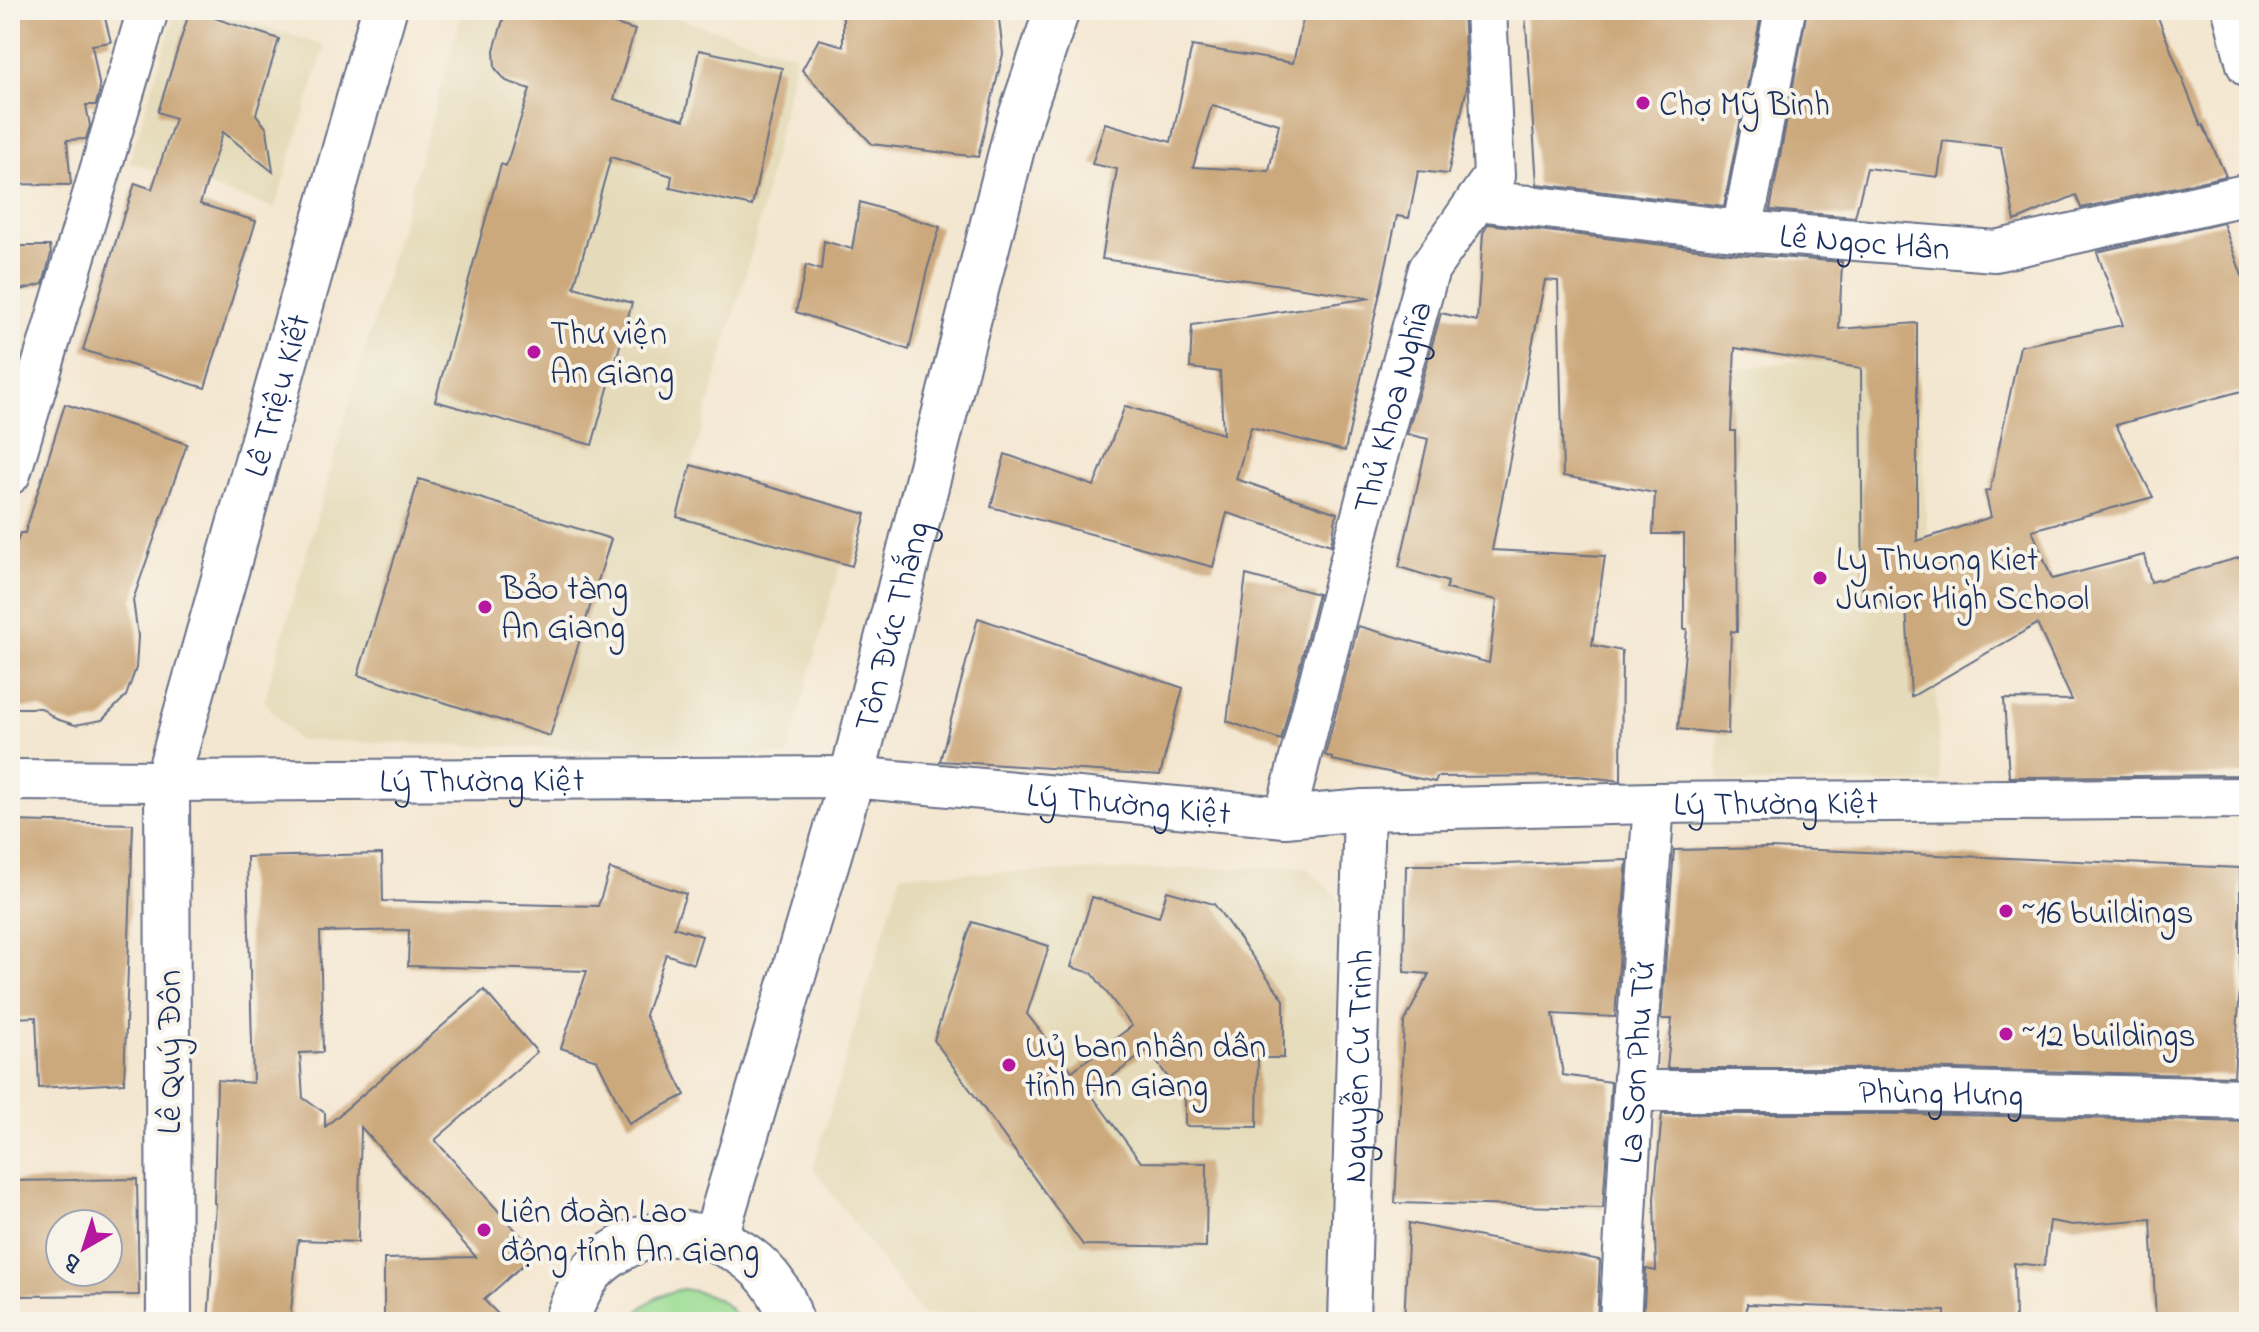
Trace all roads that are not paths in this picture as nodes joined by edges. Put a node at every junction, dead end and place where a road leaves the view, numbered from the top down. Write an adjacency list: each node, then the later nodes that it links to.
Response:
1 (148, 10): 11 (street)
2 (384, 10): 14 (main road, Lê Triệu Kiết)
3 (1057, 10): 12 (main road, Tôn Đức Thắng)
4 (1486, 10): 9 (street, Thủ Khoa Nghĩa)
5 (1785, 10): 10 (street)
6 (2235, 10): 7 (main road)
7 (2249, 64)
8 (2249, 194): 10 (street, Lê Ngọc Hân)
9 (1477, 200): 10 (street, Lê Ngọc Hân); 18 (street, Thủ Khoa Nghĩa)
10 (1742, 231)
11 (10, 474)
12 (852, 777): 14 (street, Lý Thường Kiệt); 18 (street, Lý Thường Kiệt); 21 (main road, Tôn Đức Thắng)
13 (10, 780): 14 (street, Lý Thường Kiệt)
14 (167, 781): 22 (main road, Lê Quý Đôn)
15 (2249, 798): 16 (street, Lý Thường Kiệt)
16 (1654, 803): 17 (street, Lý Thường Kiệt); 19 (street, La Sơn Phu Tử)
17 (1364, 810): 18 (street, Lý Thường Kiệt); 25 (street, Nguyễn Cư Trinh)
18 (1285, 817)
19 (1633, 1091): 20 (street, Phùng Hưng); 26 (street, La Sơn Phu Tử)
20 (2249, 1099)
21 (715, 1239): 23 (main road); 24 (main road)
22 (169, 1322)
23 (566, 1322)
24 (791, 1322)
25 (1349, 1322)
26 (1620, 1322)

